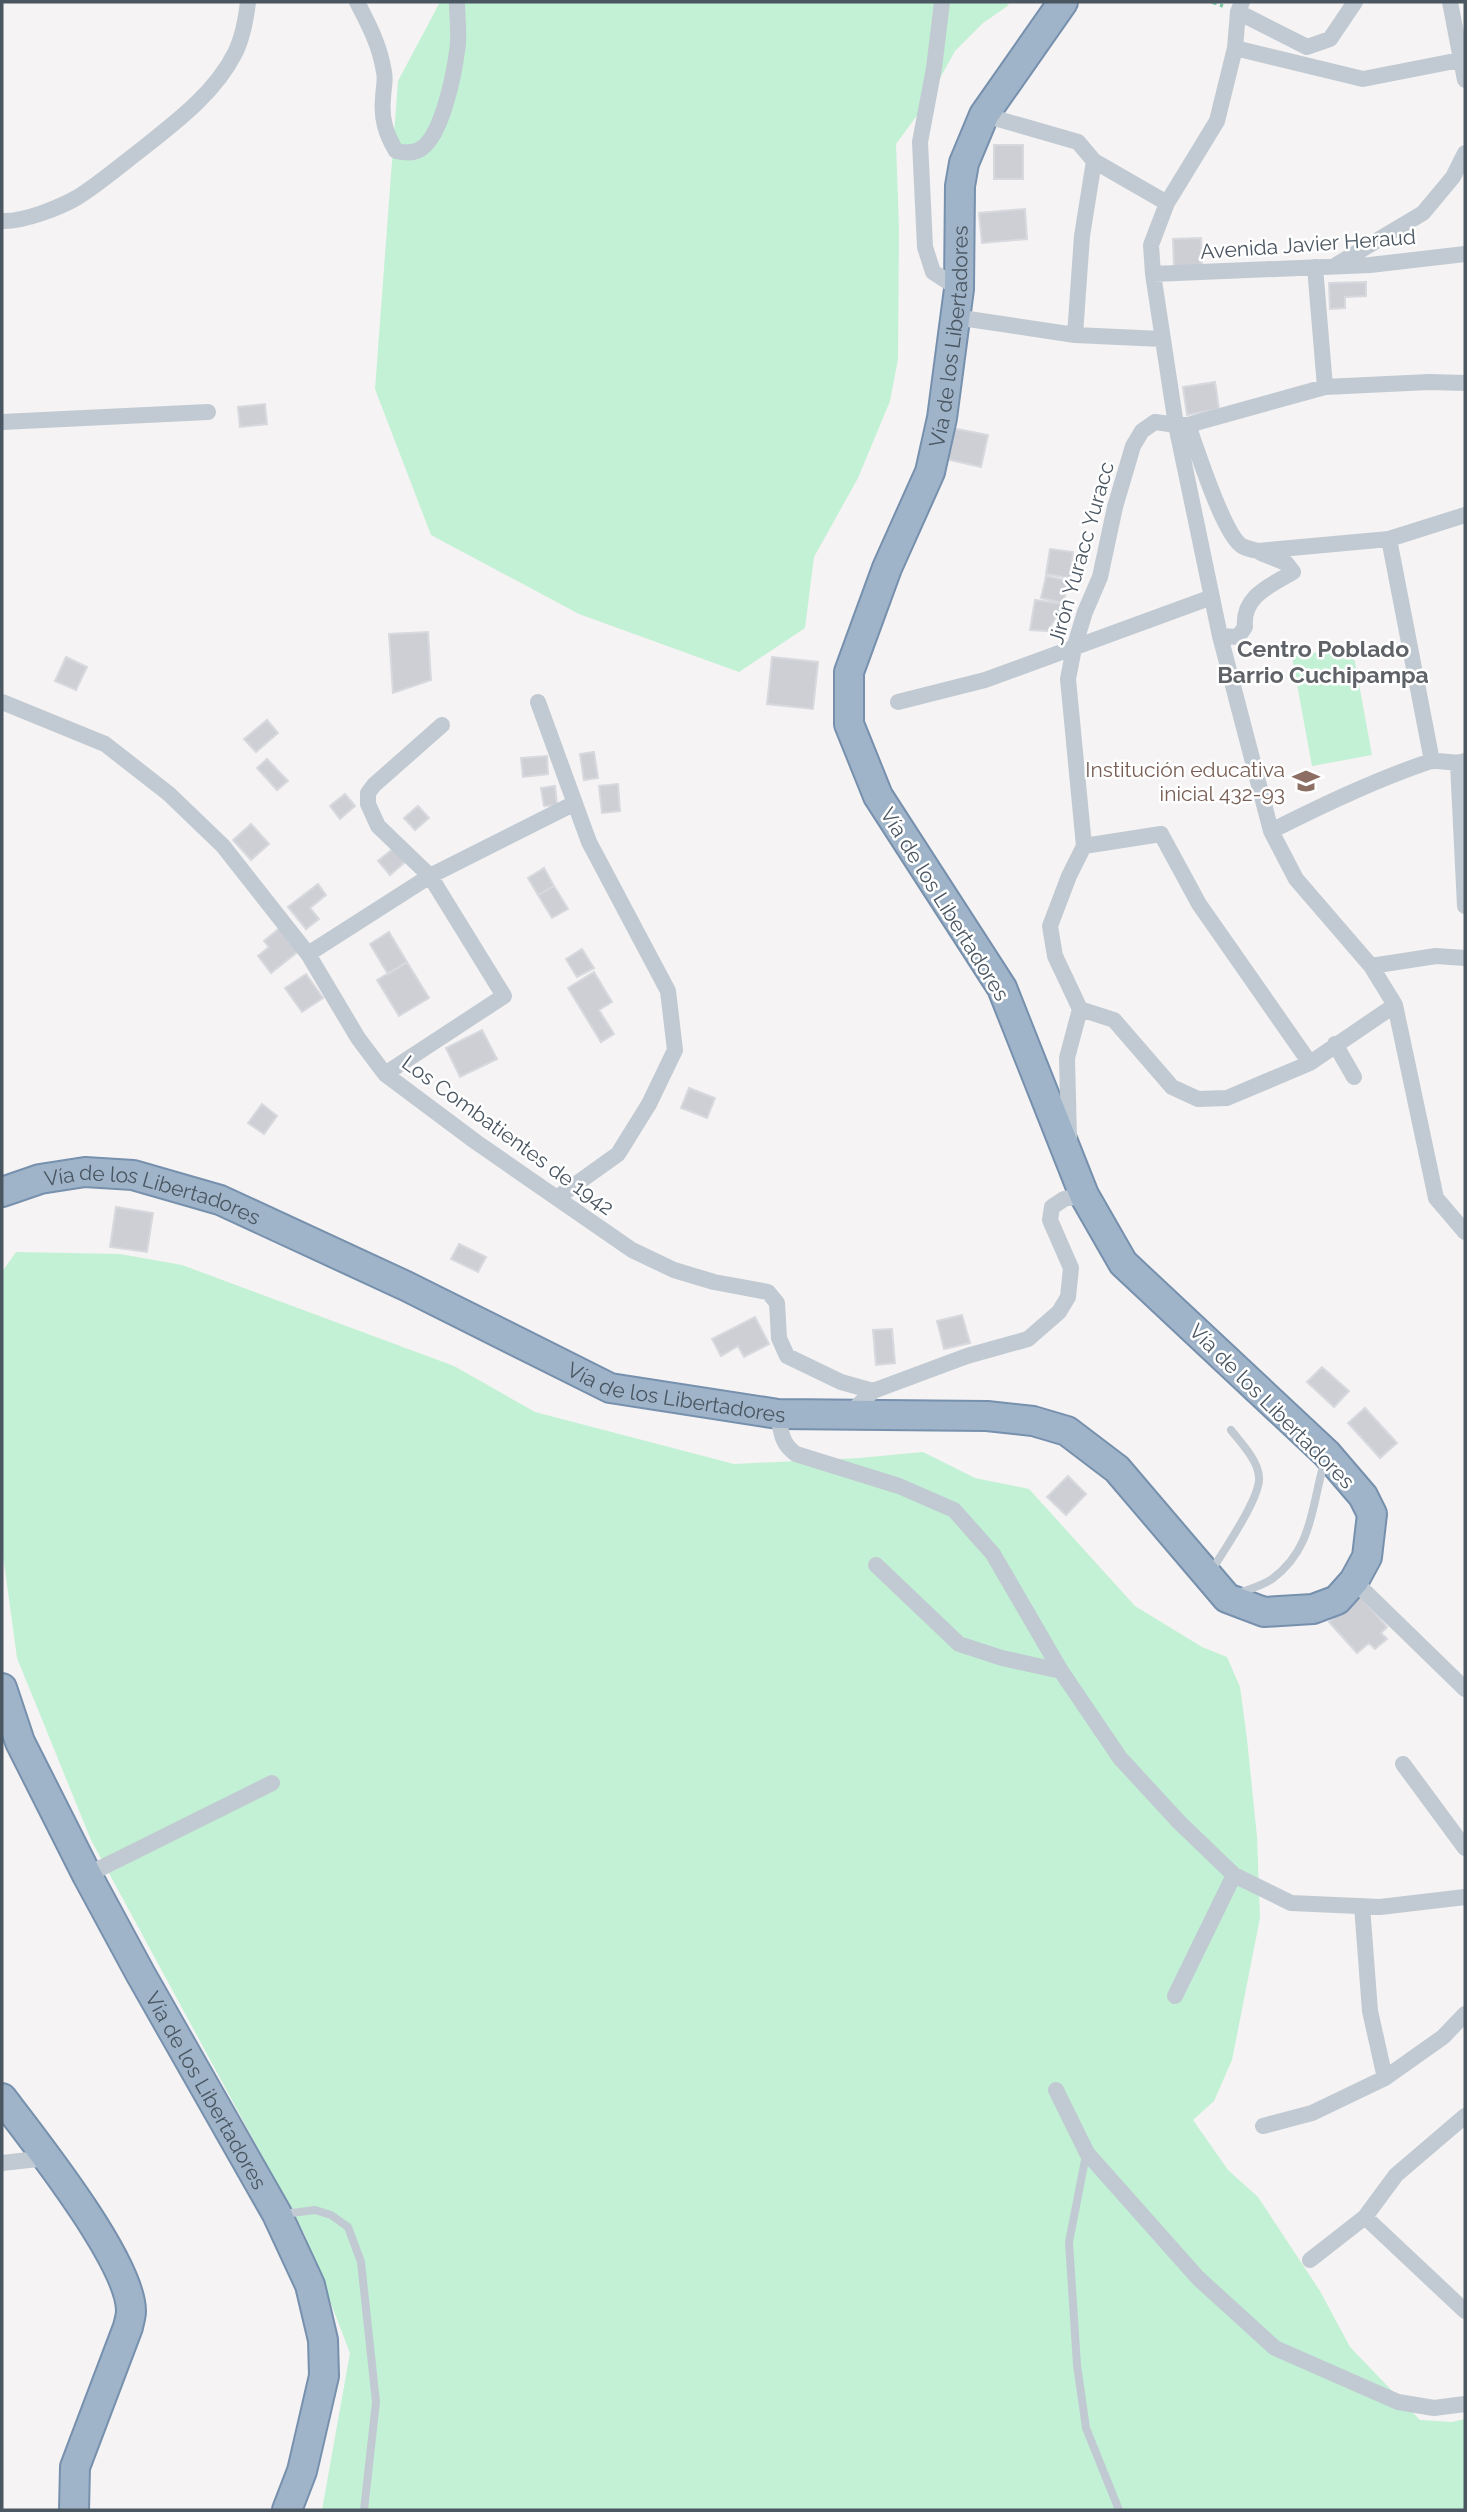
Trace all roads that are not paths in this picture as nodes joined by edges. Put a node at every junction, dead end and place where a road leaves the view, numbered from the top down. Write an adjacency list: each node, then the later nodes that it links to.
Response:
1 (248, 2): 16 (street)
2 (357, 2): 3 (street)
3 (457, 2)
4 (942, 2): 21 (street)
5 (1063, 2): 12 (highway, Vía de los Libertadores)
6 (1355, 2): 8 (street)
7 (1450, 2): 10 (street)
8 (1240, 7): 9 (street)
9 (1235, 48): 10 (street); 15 (street)
10 (1464, 60): 11 (street)
11 (1465, 80)
12 (984, 115): 14 (street); 21 (highway, Vía de los Libertadores)
13 (1465, 153): 18 (street)
14 (1094, 161): 15 (street); 23 (street)
15 (1167, 203): 20 (street)
16 (2, 221)
17 (1465, 254): 18 (street, Avenida Javier Heraud)
18 (1334, 266): 19 (street, Avenida Javier Heraud)
19 (1315, 267): 20 (street, Avenida Javier Heraud); 26 (street)
20 (1153, 275): 24 (street)
21 (959, 289): 22 (highway, Vía de los Libertadores)
22 (955, 317): 23 (street); 56 (highway, Vía de los Libertadores)
23 (1075, 335): 24 (street)
24 (1162, 340): 29 (street)
25 (1465, 383): 26 (street)
26 (1325, 387): 29 (street)
27 (208, 412): 28 (street)
28 (2, 422)
29 (1182, 425): 32 (street); 33 (street); 35 (street, Jirón Yuracc Yuracc)
30 (1465, 515): 31 (street)
31 (1389, 539): 32 (street); 40 (street)
32 (1258, 551): 34 (street)
33 (1212, 597): 34 (street); 35 (street)
34 (1220, 636): 43 (street)
35 (1074, 649): 38 (street); 44 (street, Jirón Yuracc Yuracc)
36 (2, 702): 47 (street, Los Combatientes de 1942)
37 (538, 702): 42 (street)
38 (898, 702)
39 (442, 725): 45 (street)
40 (1432, 761): 41 (street); 43 (street)
41 (1462, 763): 46 (street)
42 (575, 803): 45 (street); 59 (street)
43 (1271, 831): 49 (street)
44 (1083, 846): 51 (street, Jirón Yuracc Yuracc); 53 (street)
45 (430, 876): 47 (street); 54 (street)
46 (1465, 906)
47 (308, 954): 54 (street, Los Combatientes de 1942)
48 (1465, 958): 49 (street)
49 (1371, 966): 50 (street)
50 (1395, 1005): 52 (street); 60 (street)
51 (1080, 1009): 53 (street); 56 (street)
52 (1335, 1044): 53 (street); 55 (street)
53 (1310, 1063)
54 (385, 1074): 59 (street, Los Combatientes de 1942)
55 (1354, 1077)
56 (1070, 1156): 58 (highway, Vía de los Libertadores)
57 (2, 1192): 62 (highway, Vía de los Libertadores)
58 (1084, 1195): 61 (street); 65 (highway, Vía de los Libertadores)
59 (558, 1197): 61 (street, Los Combatientes de 1942)
60 (1465, 1232)
61 (873, 1391): 63 (street)
62 (778, 1414): 63 (highway, Vía de los Libertadores); 70 (street)
63 (848, 1415): 67 (highway, Vía de los Libertadores)
64 (1231, 1430): 67 (lane)
65 (1327, 1454): 68 (highway, Vía de los Libertadores); 69 (lane)
66 (876, 1565): 70 (street)
67 (1209, 1576): 69 (highway, Vía de los Libertadores)
68 (1354, 1581): 69 (highway, Vía de los Libertadores); 72 (street)
69 (1227, 1598)
70 (1061, 1671): 77 (street)
71 (2, 1688): 76 (highway, Vía de los Libertadores)
72 (1465, 1689)
73 (1403, 1765): 75 (street)
74 (272, 1783): 76 (street)
75 (1462, 1836)
76 (88, 1875): 90 (highway, Vía de los Libertadores)
77 (1234, 1875): 79 (street); 80 (street)
78 (1465, 1897): 79 (street)
79 (1362, 1906): 82 (street)
80 (1175, 1996)
81 (1465, 2014): 82 (street)
82 (1385, 2078): 86 (street)
83 (1056, 2090): 87 (street)
84 (2, 2098): 88 (highway)
85 (1465, 2116): 91 (street)
86 (1264, 2126)
87 (1087, 2153): 94 (street); 98 (lane)
88 (47, 2158): 89 (street); 95 (highway)
89 (2, 2163)
90 (277, 2214): 96 (highway, Vía de los Libertadores); 97 (lane)
91 (1366, 2217): 92 (street); 93 (street)
92 (1310, 2260)
93 (1465, 2311)
94 (1465, 2404)
95 (74, 2510)
96 (287, 2510)
97 (364, 2510)
98 (1119, 2510)

